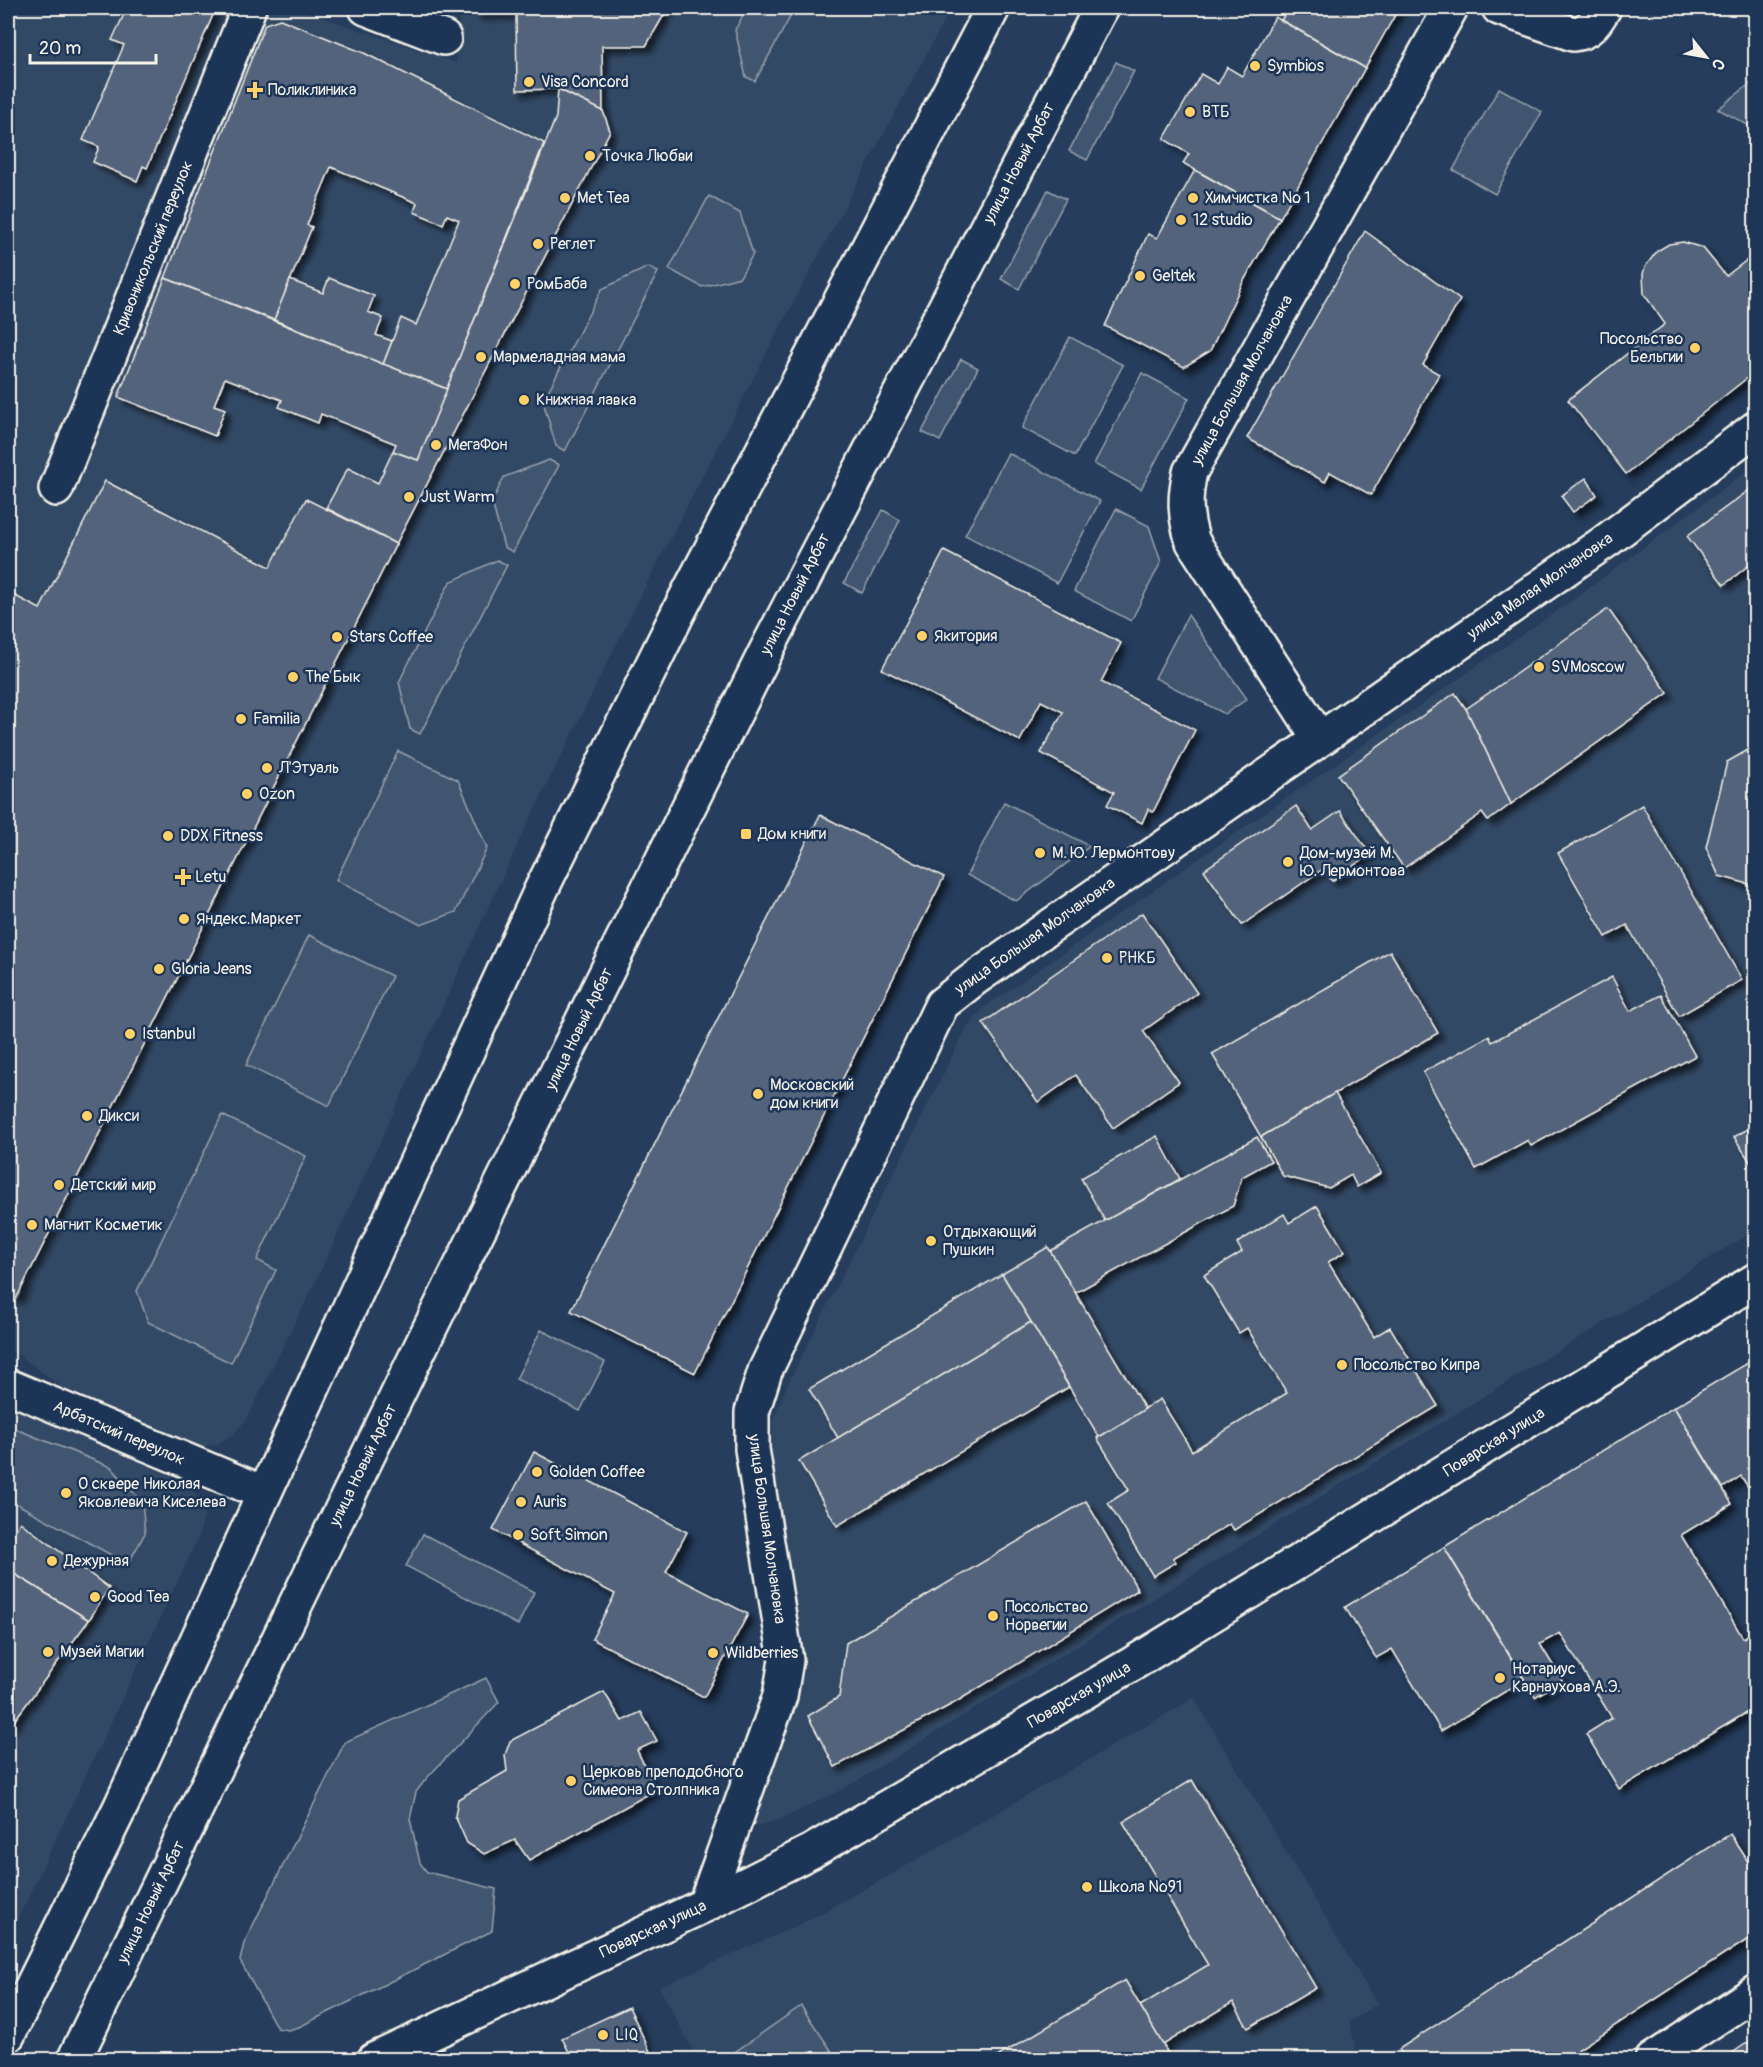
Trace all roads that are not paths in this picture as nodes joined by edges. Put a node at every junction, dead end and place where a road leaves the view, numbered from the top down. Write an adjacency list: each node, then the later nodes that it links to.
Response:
1 (249, 8): 10 (street, Кривоникольский переулок)
2 (366, 8): 8 (street)
3 (993, 8): 14 (street)
4 (1101, 8): 18 (street, улица Новый Арбат)
5 (1451, 8): 11 (street, улица Большая Молчановка)
6 (1499, 8): 7 (street)
7 (1604, 8)
8 (444, 38)
9 (1755, 428): 11 (street, улица Малая Молчановка)
10 (56, 489)
11 (1319, 738): 15 (street, улица Большая Молчановка)
12 (1755, 1281): 15 (street, Поварская улица)
13 (8, 1386): 14 (street, Арбатский переулок)
14 (264, 1493): 17 (street)
15 (705, 1905): 19 (street, Поварская улица)
16 (1755, 1992): 20 (street)
17 (8, 2036)
18 (74, 2060)
19 (375, 2060)
20 (1652, 2060)

